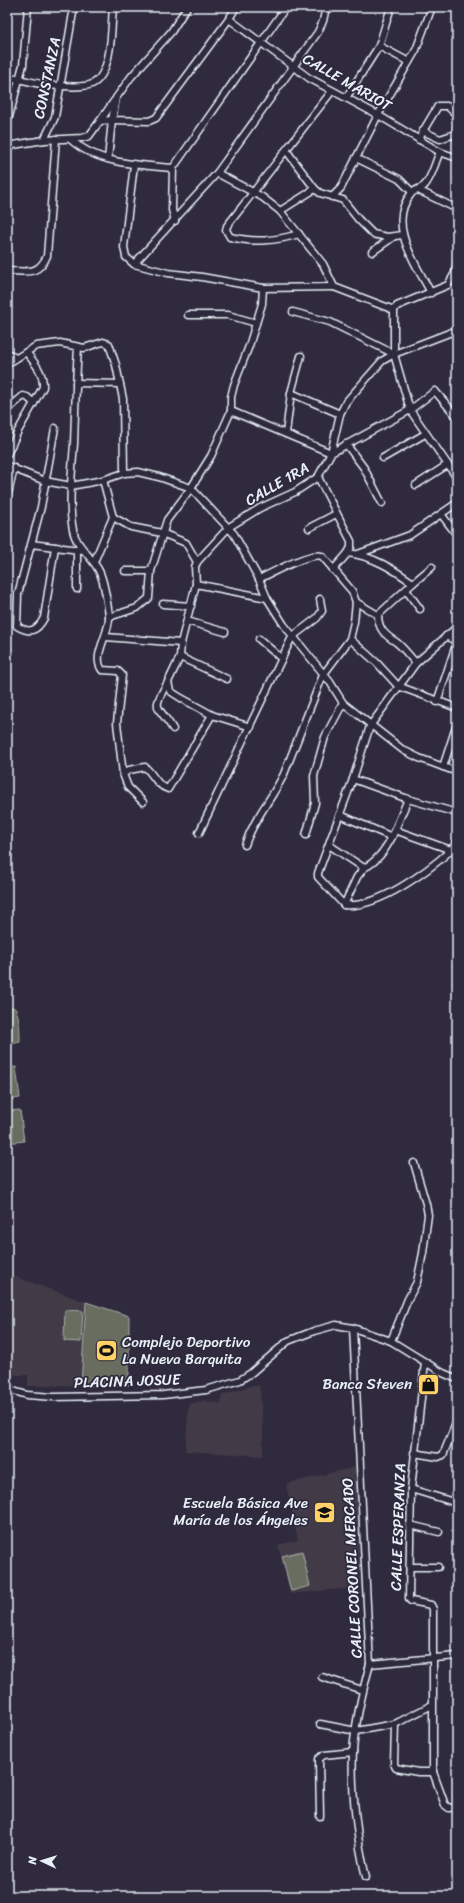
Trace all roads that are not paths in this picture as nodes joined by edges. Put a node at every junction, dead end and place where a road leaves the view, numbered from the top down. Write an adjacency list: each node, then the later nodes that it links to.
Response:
1 (28, 7): 18 (street)
2 (74, 7): 19 (street, CONSTANZA)
3 (113, 7): 19 (street)
4 (187, 7): 22 (street)
5 (236, 7): 12 (street)
6 (286, 7): 13 (street)
7 (326, 7): 16 (street)
8 (391, 7): 14 (street)
9 (432, 7): 15 (street)
10 (450, 7): 11 (street)
11 (457, 8)
12 (229, 19): 13 (street, CALLE MARIOT); 25 (street)
13 (261, 43): 16 (street, CALLE MARIOT); 41 (street)
14 (379, 46): 15 (street); 21 (street)
15 (409, 62): 23 (street)
16 (293, 67): 20 (street, CALLE MARIOT); 42 (street)
17 (7, 78): 18 (street)
18 (19, 78): 19 (street); 27 (street)
19 (61, 85): 32 (street, CONSTANZA)
20 (332, 91): 21 (street, CALLE MARIOT); 35 (street)
21 (346, 98): 23 (street, CALLE MARIOT)
22 (114, 101): 25 (street); 26 (street)
23 (378, 115): 33 (street, CALLE MARIOT); 37 (street)
24 (457, 115): 28 (street)
25 (112, 120): 26 (street); 39 (street)
26 (100, 121): 31 (street)
27 (7, 124)
28 (423, 130): 29 (street); 33 (street)
29 (456, 134)
30 (56, 139): 31 (street); 32 (street); 56 (street)
31 (70, 139): 39 (street)
32 (44, 140): 34 (street, CONSTANZA)
33 (419, 140): 36 (street, CALLE MARIOT)
34 (7, 146)
35 (286, 150): 43 (street); 45 (street)
36 (440, 152): 38 (street, CALLE MARIOT); 44 (street)
37 (356, 158): 44 (street); 46 (street)
38 (457, 158)
39 (108, 159): 40 (street)
40 (134, 165): 41 (street); 55 (street)
41 (173, 168): 49 (street)
42 (217, 173): 45 (street); 49 (street)
43 (315, 189): 46 (street); 48 (street)
44 (415, 191): 47 (street); 52 (street)
45 (254, 192): 48 (street); 50 (street)
46 (332, 197): 51 (street)
47 (457, 209)
48 (280, 210): 50 (street)
49 (175, 221): 55 (street)
50 (299, 234): 57 (street)
51 (393, 236): 52 (street); 53 (street)
52 (403, 236): 59 (street)
53 (372, 252)
54 (457, 261): 59 (street)
55 (134, 264): 58 (street)
56 (7, 271)
57 (334, 287): 58 (street); 60 (street)
58 (263, 288): 63 (street)
59 (431, 293): 60 (street)
60 (394, 310): 68 (street)
61 (293, 312): 68 (street)
62 (188, 315): 63 (street)
63 (256, 323): 78 (street)
64 (457, 330): 68 (street, CALLE 1RA)
65 (78, 347): 67 (street); 72 (street); 73 (street)
66 (7, 352): 70 (street)
67 (26, 352): 70 (street); 75 (street)
68 (394, 354): 77 (street); 79 (street, CALLE 1RA)
69 (301, 356): 74 (street)
70 (16, 358): 71 (street)
71 (7, 364)
72 (76, 383): 73 (street); 97 (street)
73 (120, 384): 91 (street)
74 (291, 393): 79 (street); 82 (street)
75 (34, 403): 76 (street); 86 (street)
76 (7, 410)
77 (410, 410): 80 (street); 83 (street); 84 (street)
78 (231, 411): 82 (street); 98 (street)
79 (340, 414): 85 (street, CALLE 1RA)
80 (457, 417)
81 (55, 428): 95 (street)
82 (286, 433): 85 (street)
83 (425, 434): 87 (street); 88 (street)
84 (346, 444): 85 (street); 100 (street)
85 (331, 452): 92 (street, CALLE 1RA)
86 (7, 455)
87 (382, 458)
88 (447, 465): 93 (street); 96 (street)
89 (7, 466): 90 (street)
90 (14, 468): 95 (street); 99 (street)
91 (124, 473): 94 (street); 98 (street)
92 (318, 477): 102 (street); 105 (street, CALLE 1RA)
93 (457, 478)
94 (103, 480): 97 (street); 104 (street)
95 (45, 481): 97 (street); 109 (street)
96 (416, 485)
97 (71, 486): 111 (street)
98 (191, 488): 105 (street); 107 (street)
99 (7, 498)
100 (382, 503)
101 (457, 503): 103 (street)
102 (336, 514): 106 (street); 112 (street)
103 (440, 514): 108 (street); 113 (street)
104 (112, 517): 107 (street); 114 (street)
105 (228, 528): 115 (street, CALLE 1RA); 120 (street)
106 (309, 528)
107 (162, 533): 115 (street); 118 (street)
108 (457, 535)
109 (31, 544): 110 (street); 110 (street)
110 (54, 547): 111 (street)
111 (80, 550): 114 (street); 123 (street)
112 (348, 552): 113 (street); 117 (street)
113 (358, 554): 121 (street)
114 (94, 562): 132 (street)
115 (197, 562): 122 (street)
116 (432, 567): 121 (street)
117 (333, 570): 120 (street); 127 (street)
118 (151, 571): 119 (street); 132 (street)
119 (125, 572)
120 (259, 579): 125 (street)
121 (414, 583): 124 (street)
122 (196, 584): 125 (street); 129 (street)
123 (77, 589)
124 (406, 590): 130 (street); 131 (street)
125 (267, 598): 138 (street)
126 (320, 599): 138 (street)
127 (356, 602): 131 (street); 140 (street)
128 (163, 604): 129 (street)
129 (191, 606): 133 (street)
130 (420, 609)
131 (378, 615): 144 (street)
132 (109, 617): 137 (street)
133 (187, 621): 135 (street); 141 (street)
134 (457, 627): 136 (street)
135 (225, 632)
136 (446, 636): 144 (street); 149 (street)
137 (106, 637): 141 (street); 159 (street)
138 (292, 637): 143 (street); 145 (street)
139 (259, 639): 143 (street)
140 (350, 639): 145 (street); 148 (street)
141 (181, 643): 142 (street)
142 (180, 657): 146 (street); 147 (street)
143 (282, 659): 155 (street)
144 (416, 662): 148 (street)
145 (323, 675): 150 (street); 170 (street)
146 (227, 679)
147 (168, 682): 152 (street); 156 (street)
148 (398, 686): 149 (street); 154 (street)
149 (437, 702): 151 (street)
150 (343, 704): 154 (street); 167 (street)
151 (457, 708)
152 (212, 715): 155 (street); 159 (street)
153 (457, 724): 157 (street)
154 (370, 726): 157 (street); 160 (street)
155 (251, 727): 166 (street)
156 (172, 729)
157 (443, 767): 158 (street)
158 (457, 772)
159 (123, 774): 162 (street)
160 (353, 779): 161 (street); 164 (street)
161 (408, 800): 163 (street); 165 (street)
162 (143, 802)
163 (457, 813)
164 (340, 816): 168 (street); 171 (street)
165 (395, 830): 168 (street); 172 (street)
166 (199, 833)
167 (306, 835)
168 (392, 837): 173 (street)
169 (457, 842): 172 (street)
170 (245, 845)
171 (329, 845): 173 (street); 174 (street)
172 (451, 850): 174 (street)
173 (364, 868): 174 (street)
174 (344, 905)
175 (414, 1163): 177 (street)
176 (353, 1328): 177 (street, PLACINA JOSUE); 180 (street, PLACINA JOSUE); 193 (street, CALLE CORONEL MERCADO)
177 (391, 1341): 178 (street, PLACINA JOSUE)
178 (425, 1362): 179 (street, PLACINA JOSUE); 182 (street, CALLE ESPERANZA)
179 (457, 1379)
180 (7, 1389)
181 (457, 1421): 182 (street)
182 (414, 1453): 183 (street, CALLE ESPERANZA)
183 (411, 1489): 184 (street); 185 (street, CALLE ESPERANZA)
184 (457, 1503)
185 (410, 1525): 186 (street); 188 (street, CALLE ESPERANZA)
186 (439, 1532)
187 (457, 1561): 190 (street)
188 (410, 1567): 189 (street); 192 (street, CALLE ESPERANZA)
189 (438, 1567)
190 (457, 1580)
191 (457, 1656): 192 (street)
192 (433, 1659): 193 (street); 196 (street, CALLE ESPERANZA)
193 (370, 1664): 195 (street, CALLE CORONEL MERCADO)
194 (322, 1677): 195 (street)
195 (362, 1690): 199 (street, CALLE CORONEL MERCADO)
196 (432, 1706): 198 (street); 201 (street, CALLE ESPERANZA)
197 (320, 1724): 199 (street)
198 (395, 1724): 199 (street); 201 (street)
199 (356, 1731): 200 (street, CALLE CORONEL MERCADO)
200 (353, 1752): 203 (street); 204 (street, CALLE CORONEL MERCADO)
201 (433, 1772): 202 (street, CALLE ESPERANZA)
202 (457, 1807)
203 (320, 1816)
204 (366, 1877)

